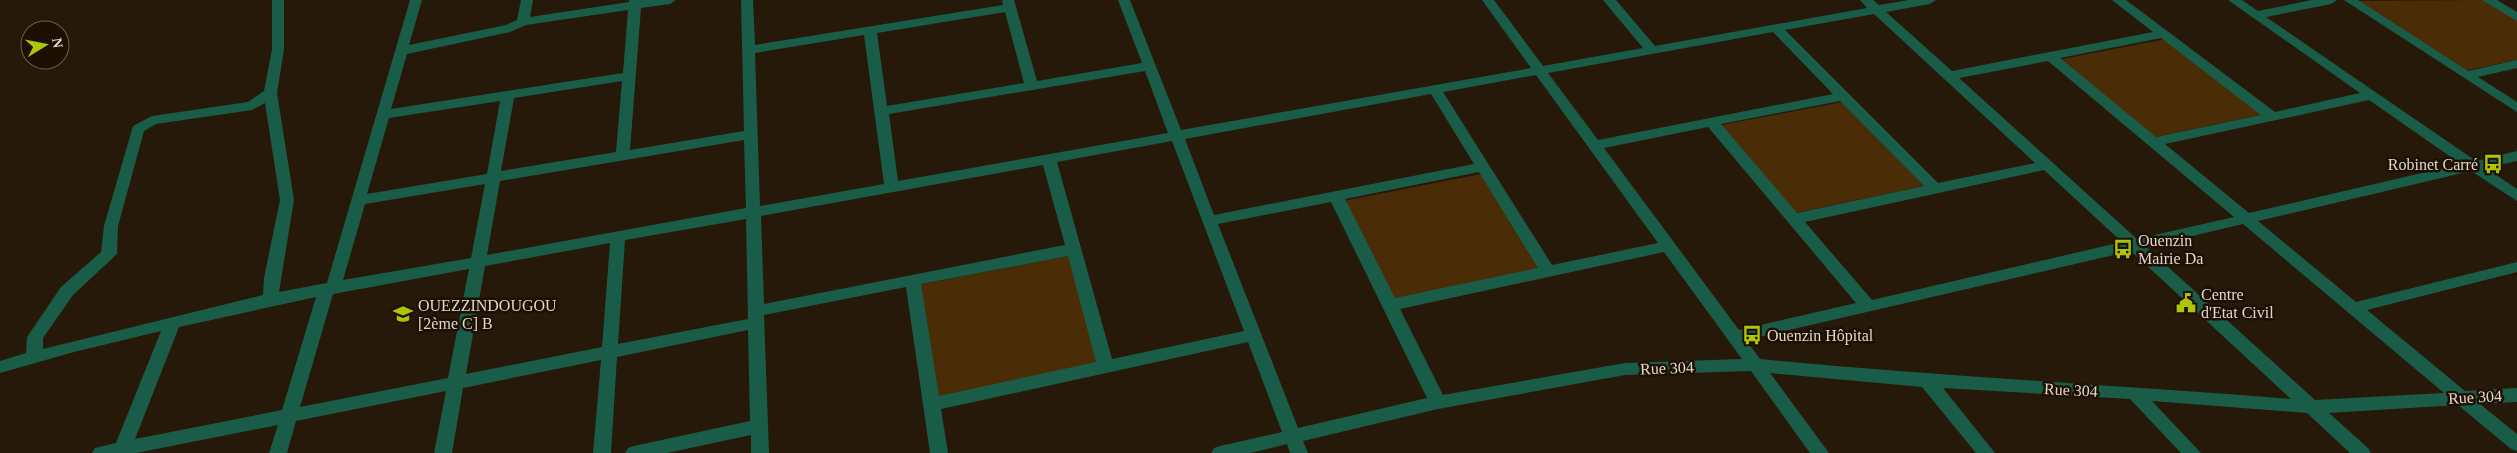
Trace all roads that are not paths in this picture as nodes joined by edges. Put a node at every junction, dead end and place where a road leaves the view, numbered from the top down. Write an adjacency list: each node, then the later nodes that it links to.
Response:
1 (278, 0): 36 (street)
2 (416, 0): 26 (street)
3 (527, 0): 20 (street)
4 (670, 0): 15 (street)
5 (747, 0): 24 (street)
6 (1124, 0): 29 (street)
7 (1488, 0): 30 (street)
8 (1609, 0): 25 (street)
9 (1930, 0): 17 (street)
10 (2118, 0): 23 (street)
11 (2234, 0): 18 (street)
12 (2331, 0): 18 (street)
13 (2350, 0): 31 (street)
14 (2488, 0): 19 (street)
15 (635, 3): 20 (street); 32 (street)
16 (1009, 4): 22 (street); 34 (street)
17 (1872, 5): 21 (street); 33 (street)
18 (2255, 15): 37 (street)
19 (2517, 17)
20 (523, 22): 26 (street)
21 (1776, 28): 25 (street); 39 (street)
22 (870, 30): 24 (street); 41 (street)
23 (2163, 34): 27 (street); 43 (street)
24 (748, 50): 45 (street)
25 (1652, 50): 30 (street)
26 (402, 51): 42 (street)
27 (2050, 56): 33 (street); 47 (street)
28 (2517, 64): 31 (street)
29 (1149, 66): 34 (street); 46 (street)
30 (1539, 70): 35 (street); 48 (street)
31 (2466, 75): 40 (street)
32 (629, 76): 38 (street); 49 (street)
33 (1949, 76): 52 (street)
34 (1032, 86): 41 (street)
35 (1434, 89): 46 (street); 54 (street)
36 (270, 94): 74 (street); 83 (street)
37 (2372, 95): 43 (street); 53 (street)
38 (508, 96): 42 (street); 55 (street)
39 (1843, 96): 44 (street); 57 (street)
40 (2517, 108)
41 (882, 111): 56 (street)
42 (383, 116): 60 (street)
43 (2273, 117): 47 (street)
44 (1711, 122): 48 (street); 63 (street)
45 (751, 134): 49 (street); 61 (street)
46 (1176, 136): 51 (street); 64 (street)
47 (2154, 142): 62 (street)
48 (1594, 145): 67 (street)
49 (623, 155): 55 (street)
50 (2517, 156): 53 (street)
51 (1049, 159): 56 (street); 68 (street)
52 (2047, 165): 57 (street); 66 (street)
53 (2474, 166): 59 (street); 62 (street)
54 (1483, 167): 58 (street); 71 (street)
55 (493, 177): 60 (street); 69 (street)
56 (892, 187): 61 (street)
57 (1935, 189): 63 (street)
58 (1336, 196): 64 (street); 75 (street)
59 (2517, 196)
60 (358, 200): 73 (street)
61 (753, 212): 65 (street); 78 (street)
62 (2246, 219): 66 (street); 77 (street)
63 (1794, 220): 76 (street)
64 (1209, 221): 80 (street)
65 (618, 236): 69 (street); 82 (street)
66 (2134, 245): 76 (street); 94 (street)
67 (1668, 246): 71 (street); 81 (street)
68 (1074, 249): 72 (street); 85 (street)
69 (478, 262): 73 (street); 88 (street)
70 (2517, 267): 77 (street)
71 (1548, 271): 75 (street)
72 (913, 280): 78 (street); 93 (street)
73 (330, 288): 74 (street); 95 (street)
74 (271, 299): 79 (street)
75 (1390, 305): 92 (street)
76 (1868, 306): 81 (street)
77 (2354, 308): 91 (street)
78 (756, 317): 82 (street); 96 (street)
79 (173, 322): 83 (street); 99 (street)
80 (1253, 335): 85 (street); 97 (street)
81 (1735, 337): 84 (street)
82 (609, 352): 88 (street); 103 (street)
83 (34, 357): 86 (street)
84 (1756, 365): 87 (street, Rue 304); 92 (street, Rue 304); 109 (street)
85 (1106, 367): 93 (street)
86 (2, 369)
87 (1927, 382): 89 (street, Rue 304); 110 (street)
88 (456, 383): 95 (street); 102 (street)
89 (2134, 393): 94 (street, Rue 304); 111 (street)
90 (2517, 395): 91 (street, Rue 304)
91 (2462, 398): 94 (street, Rue 304); 98 (street)
92 (1438, 402): 97 (street, Rue 304)
93 (932, 404): 106 (street)
94 (2312, 407): 112 (street)
95 (289, 416): 99 (street); 101 (street)
96 (759, 426): 104 (street); 105 (street)
97 (1292, 436): 107 (street, Rue 304); 108 (street)
98 (2517, 444)
99 (122, 451): 100 (street)
100 (101, 453)
101 (278, 453)
102 (443, 453)
103 (602, 453)
104 (634, 453)
105 (760, 453)
106 (939, 453)
107 (1220, 453)
108 (1299, 453)
109 (1820, 453)
110 (1986, 453)
111 (2192, 453)
112 (2362, 453)

